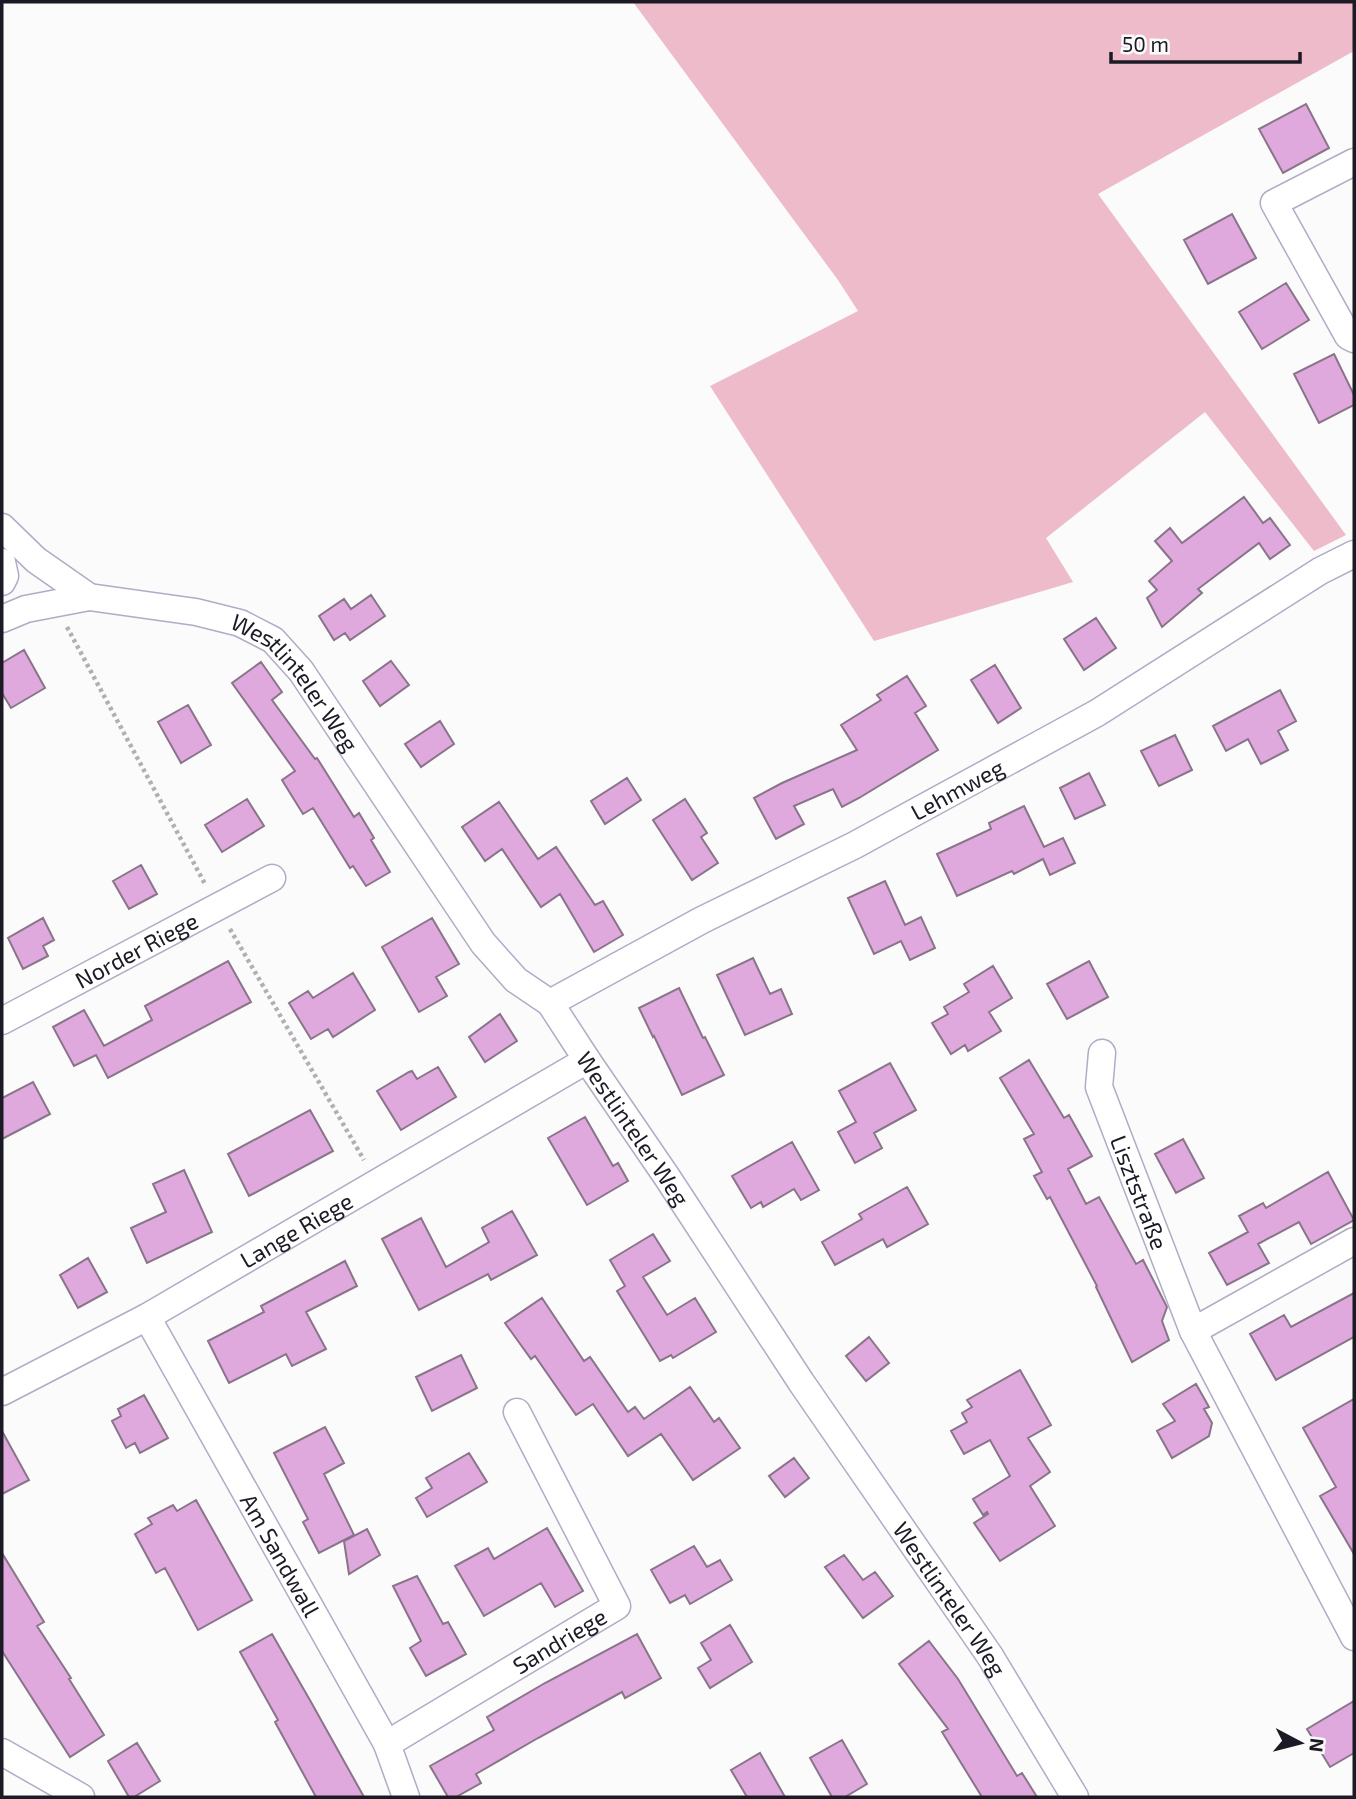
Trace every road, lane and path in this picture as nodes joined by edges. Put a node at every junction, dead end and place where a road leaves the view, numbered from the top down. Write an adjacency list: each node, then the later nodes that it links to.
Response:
1 (1354, 162): 2 (street)
2 (1354, 339)
3 (2, 527): 7 (street, Westlinteler Weg)
4 (1354, 554): 10 (street, Lehmweg)
5 (2, 562): 6 (street)
6 (2, 582)
7 (89, 597): 8 (street, Westlinteler Weg); 10 (street, Westlinteler Weg)
8 (2, 619)
9 (272, 878): 11 (street, Norder Riege)
10 (550, 1003): 13 (street, Westlinteler Weg)
11 (2, 1021)
12 (1102, 1053): 16 (street, Lisztstraße)
13 (587, 1060): 15 (street, Lange Riege); 24 (street, Westlinteler Weg)
14 (1354, 1241): 16 (street)
15 (147, 1317): 17 (street, Lange Riege); 20 (street, Am Sandwall)
16 (1193, 1331): 19 (street, Lisztstraße)
17 (2, 1392)
18 (516, 1412): 20 (street, Sandriege)
19 (1354, 1637)
20 (387, 1744): 23 (street, Am Sandwall)
21 (2, 1752): 22 (street)
22 (81, 1797)
23 (406, 1797)
24 (1075, 1797)

